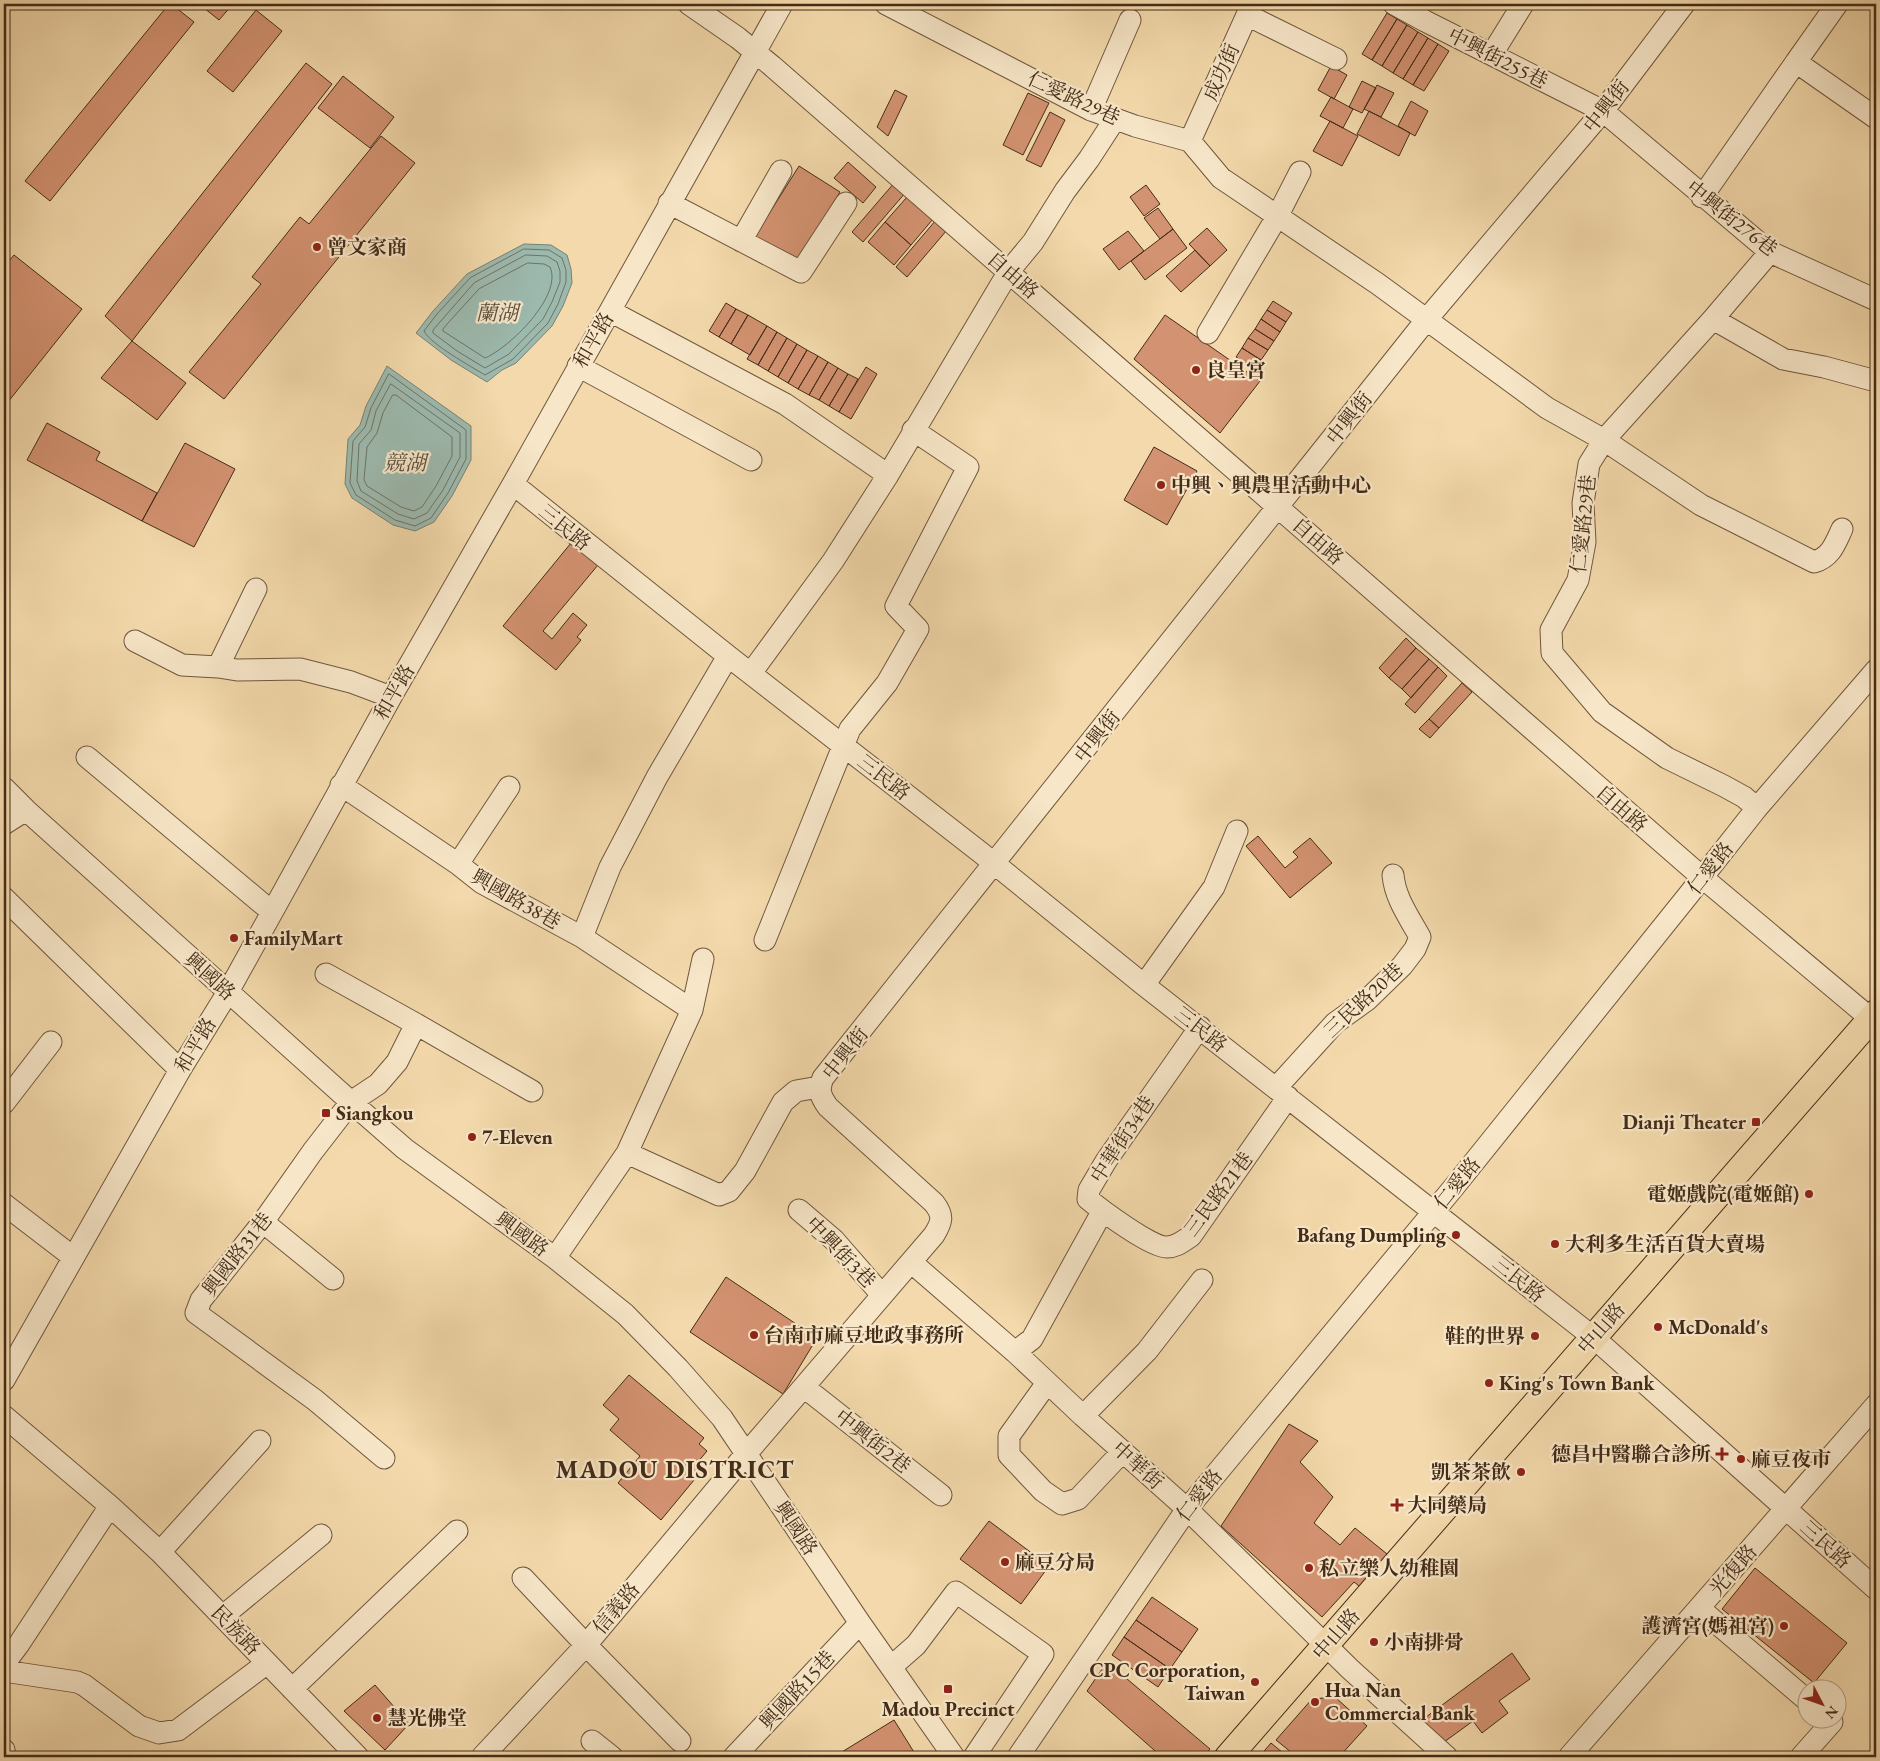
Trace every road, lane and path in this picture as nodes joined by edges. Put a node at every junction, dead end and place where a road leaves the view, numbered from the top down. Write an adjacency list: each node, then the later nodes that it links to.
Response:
1 (689, 4): 10 (street, 自由路)
2 (782, 4): 10 (street, 和平路)
3 (886, 4): 14 (street, 仁愛路29巷)
4 (1394, 4): 11 (street, 中興街255巷)
5 (1523, 4): 11 (street)
6 (1684, 4): 15 (street, 中興街)
7 (1837, 4): 13 (street)
8 (1250, 10): 12 (street); 18 (street, 成功街)
9 (1130, 20): 14 (street)
10 (755, 52): 22 (street, 和平路); 27 (street, 自由路)
11 (1492, 54): 15 (street, 中興街255巷)
12 (1336, 59)
13 (1796, 62): 16 (street); 21 (street)
14 (1091, 110): 17 (street, 仁愛路29巷)
15 (1603, 110): 21 (street, 中興街276巷); 30 (street, 中興街)
16 (1876, 118)
17 (1115, 119): 18 (street, 仁愛路29巷); 27 (street)
18 (1190, 141): 24 (street)
19 (781, 171): 25 (street)
20 (1300, 172): 24 (street)
21 (1702, 197): 26 (street, 中興街276巷)
22 (669, 203): 25 (street); 29 (street, 和平路)
23 (846, 203): 25 (street)
24 (1278, 215): 30 (street); 32 (street)
25 (741, 241)
26 (1770, 252): 28 (street, 中興街276巷); 31 (street, 仁愛路29巷)
27 (1008, 271): 35 (street); 40 (street, 自由路)
28 (1876, 300)
29 (610, 311): 33 (street, 和平路); 38 (street)
30 (1428, 318): 36 (street); 40 (street, 中興街)
31 (1713, 319): 34 (street); 36 (street, 仁愛路29巷)
32 (1208, 332)
33 (578, 366): 37 (street); 39 (street, 和平路)
34 (1876, 381)
35 (913, 430): 38 (street); 49 (street)
36 (1604, 440): 41 (street); 54 (street, 仁愛路29巷)
37 (751, 460)
38 (888, 475): 47 (street)
39 (512, 484): 44 (street, 三民路); 48 (street, 和平路)
40 (1279, 507): 59 (street, 中興街); 61 (street, 自由路)
41 (1842, 529)
42 (256, 589): 45 (street)
43 (135, 640): 45 (street)
44 (728, 656): 47 (street, 三民路); 64 (street)
45 (218, 666): 48 (street)
46 (1876, 670): 54 (street, 仁愛路)
47 (751, 673): 49 (street, 三民路)
48 (390, 698): 51 (street, 和平路)
49 (844, 746): 59 (street, 三民路); 65 (street)
50 (87, 756): 63 (street)
51 (342, 785): 58 (street, 興國路38巷); 63 (street, 和平路)
52 (509, 787): 58 (street)
53 (4, 788): 55 (street, 興國路)
54 (1757, 808): 61 (street, 仁愛路)
55 (26, 810): 56 (street); 69 (street, 興國路)
56 (4, 824)
57 (1237, 831): 68 (street)
58 (458, 864): 64 (street, 興國路38巷)
59 (995, 864): 68 (street, 三民路); 76 (street, 中興街)
60 (1393, 875): 78 (street, 三民路20巷)
61 (1702, 878): 71 (street, 自由路); 84 (street, 仁愛路)
62 (4, 898): 75 (street)
63 (271, 911): 69 (street, 和平路)
64 (582, 937): 70 (street, 興國路38巷)
65 (765, 940)
66 (703, 959): 70 (street)
67 (326, 974): 72 (street)
68 (1144, 985): 73 (street, 三民路)
69 (228, 992): 75 (street, 和平路); 79 (street, 興國路)
70 (692, 1010): 81 (street)
71 (1874, 1018): 93 (main road, 中山路)
72 (416, 1024): 77 (street); 79 (street, 興國路31巷)
73 (1200, 1028): 78 (street, 三民路); 85 (street, 中華街34巷)
74 (51, 1042): 80 (street)
75 (180, 1070): 87 (street, 和平路)
76 (819, 1087): 81 (street); 89 (street, 中興街)
77 (532, 1091)
78 (1282, 1093): 84 (street, 三民路); 85 (street, 三民路21巷)
79 (351, 1102): 86 (street, 興國路31巷); 88 (street, 興國路)
80 (4, 1103)
81 (627, 1153): 88 (street)
82 (4, 1204): 87 (street)
83 (799, 1210): 92 (street, 中興街3巷)
84 (1434, 1211): 93 (street, 三民路); 107 (street, 仁愛路)
85 (1102, 1212): 94 (street, 中華街34巷)
86 (264, 1222): 90 (street); 104 (street, 興國路31巷)
87 (73, 1257): 95 (street, 和平路)
88 (555, 1258): 103 (street, 興國路)
89 (911, 1262): 92 (street, 中興街); 94 (street, 中華街)
90 (333, 1279)
91 (1202, 1280): 99 (street)
92 (882, 1295): 97 (street, 中興街)
93 (1593, 1338): 108 (street, 三民路); 118 (main road, 中山路)
94 (1015, 1352): 96 (street, 中華街)
95 (4, 1380)
96 (1047, 1383): 99 (street, 中華街); 102 (street)
97 (804, 1386): 103 (street, 中興街); 105 (street, 中興街2巷)
98 (1876, 1405): 108 (street, 光復路)
99 (1083, 1416): 102 (street, 中華街)
100 (5, 1423): 106 (street, 民族路)
101 (260, 1441): 111 (street)
102 (1123, 1451): 107 (street, 中華街)
103 (746, 1454): 116 (street, 興國路); 117 (street, 信義路)
104 (384, 1458)
105 (941, 1495)
106 (110, 1506): 111 (street, 民族路); 120 (street)
107 (1187, 1509): 118 (street, 中華街); 136 (street, 仁愛路)
108 (1786, 1509): 113 (street, 三民路); 114 (street, 光復路)
109 (457, 1531): 123 (street)
110 (321, 1535): 115 (street)
111 (160, 1552): 115 (street, 民族路)
112 (523, 1578): 117 (street)
113 (1872, 1580)
114 (1699, 1608): 124 (street); 139 (street, 光復路)
115 (223, 1616): 119 (street, 民族路)
116 (860, 1623): 121 (street, 興國路); 133 (street, 興國路15巷)
117 (586, 1645): 127 (street); 131 (street, 信義路)
118 (1326, 1646): 137 (main road, 中山路); 138 (street, 中華街)
119 (267, 1663): 122 (street); 123 (street, 民族路)
120 (4, 1664)
121 (891, 1666): 134 (street, 興國路); 135 (street)
122 (4, 1671)
123 (292, 1689): 130 (street, 民族路)
124 (1798, 1692)
125 (1824, 1728): 140 (street)
126 (592, 1741): 132 (street)
127 (680, 1741)
128 (4, 1750): 129 (street)
129 (5, 1757)
130 (358, 1757)
131 (482, 1757)
132 (612, 1757)
133 (734, 1757)
134 (954, 1757)
135 (974, 1757)
136 (1018, 1757)
137 (1228, 1757)
138 (1446, 1757)
139 (1570, 1757)
140 (1801, 1757)

